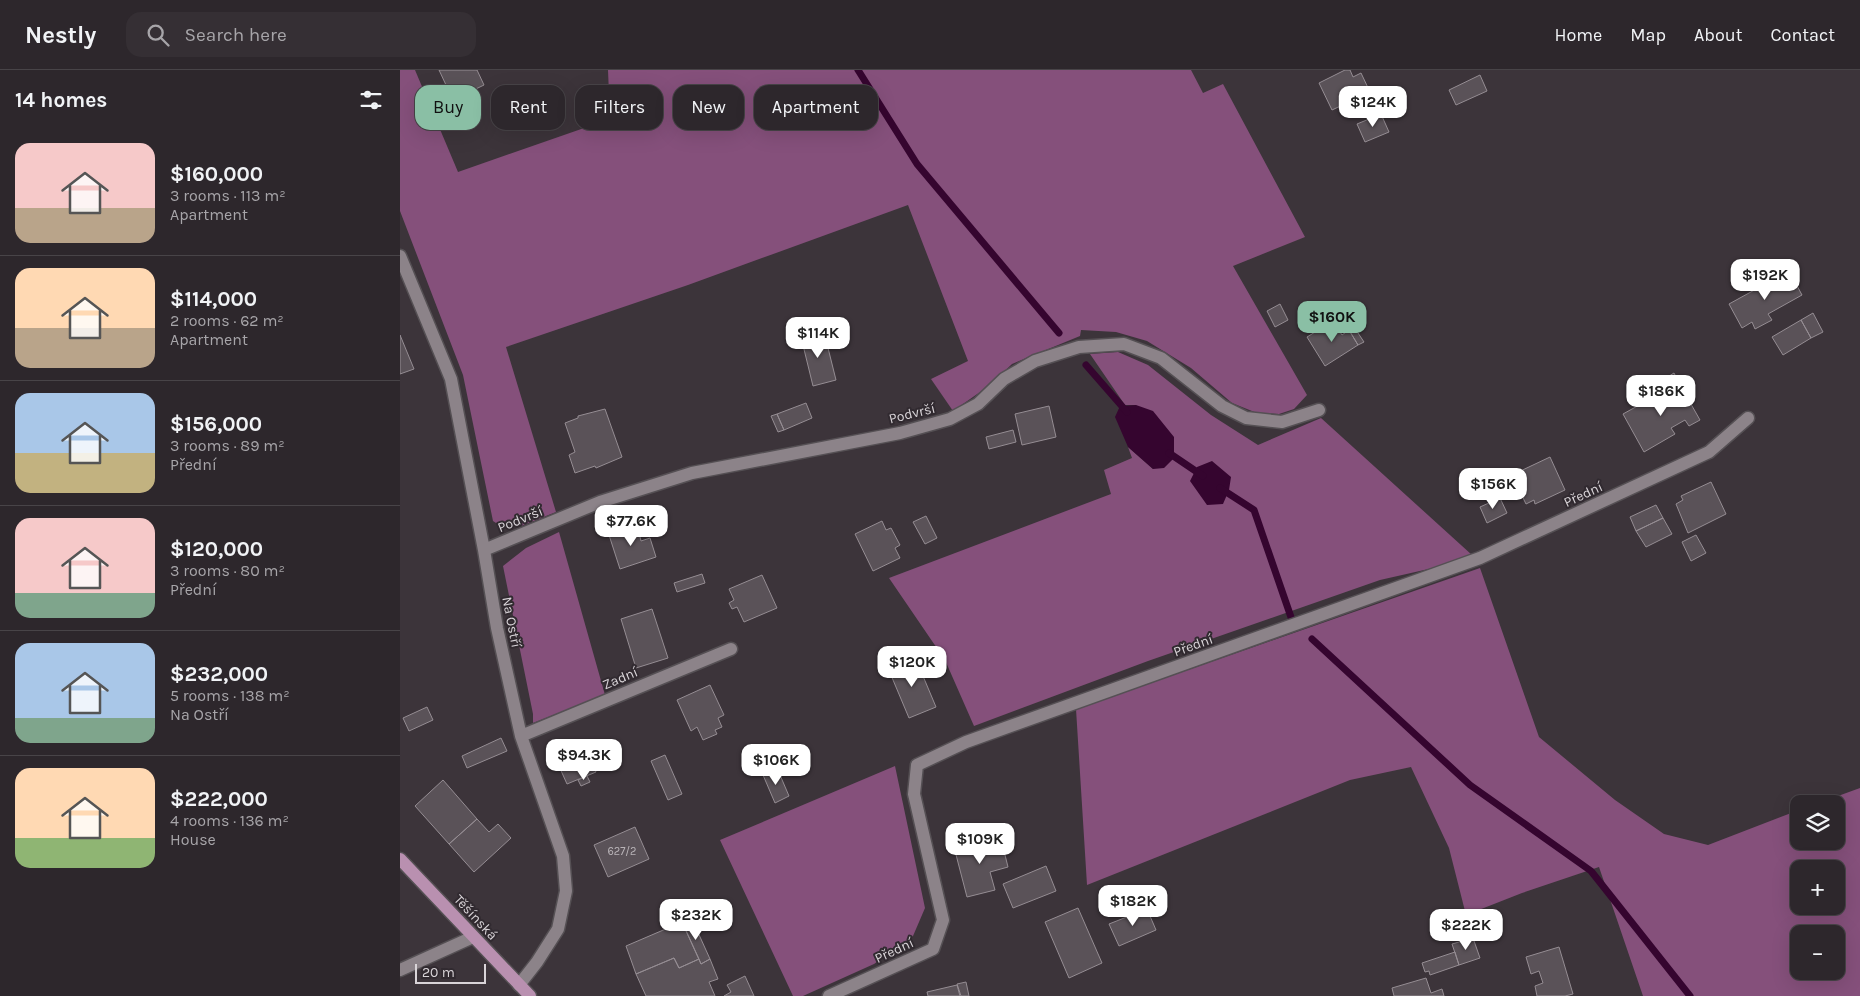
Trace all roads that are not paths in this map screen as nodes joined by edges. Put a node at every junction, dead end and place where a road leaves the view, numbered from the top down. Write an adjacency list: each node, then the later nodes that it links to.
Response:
1 (400, 256): 4 (street, Na Ostří)
2 (1319, 410): 4 (street, Podvrší)
3 (1748, 418): 12 (street, Přední)
4 (484, 550): 6 (street, Na Ostří)
5 (730, 648): 6 (street, Zadní)
6 (521, 736): 10 (street, Na Ostří)
7 (400, 859): 8 (main road, Těšínská)
8 (473, 937): 9 (street); 10 (main road, Těšínská)
9 (400, 970)
10 (519, 985): 11 (main road, Těšínská)
11 (530, 996)
12 (829, 996)

